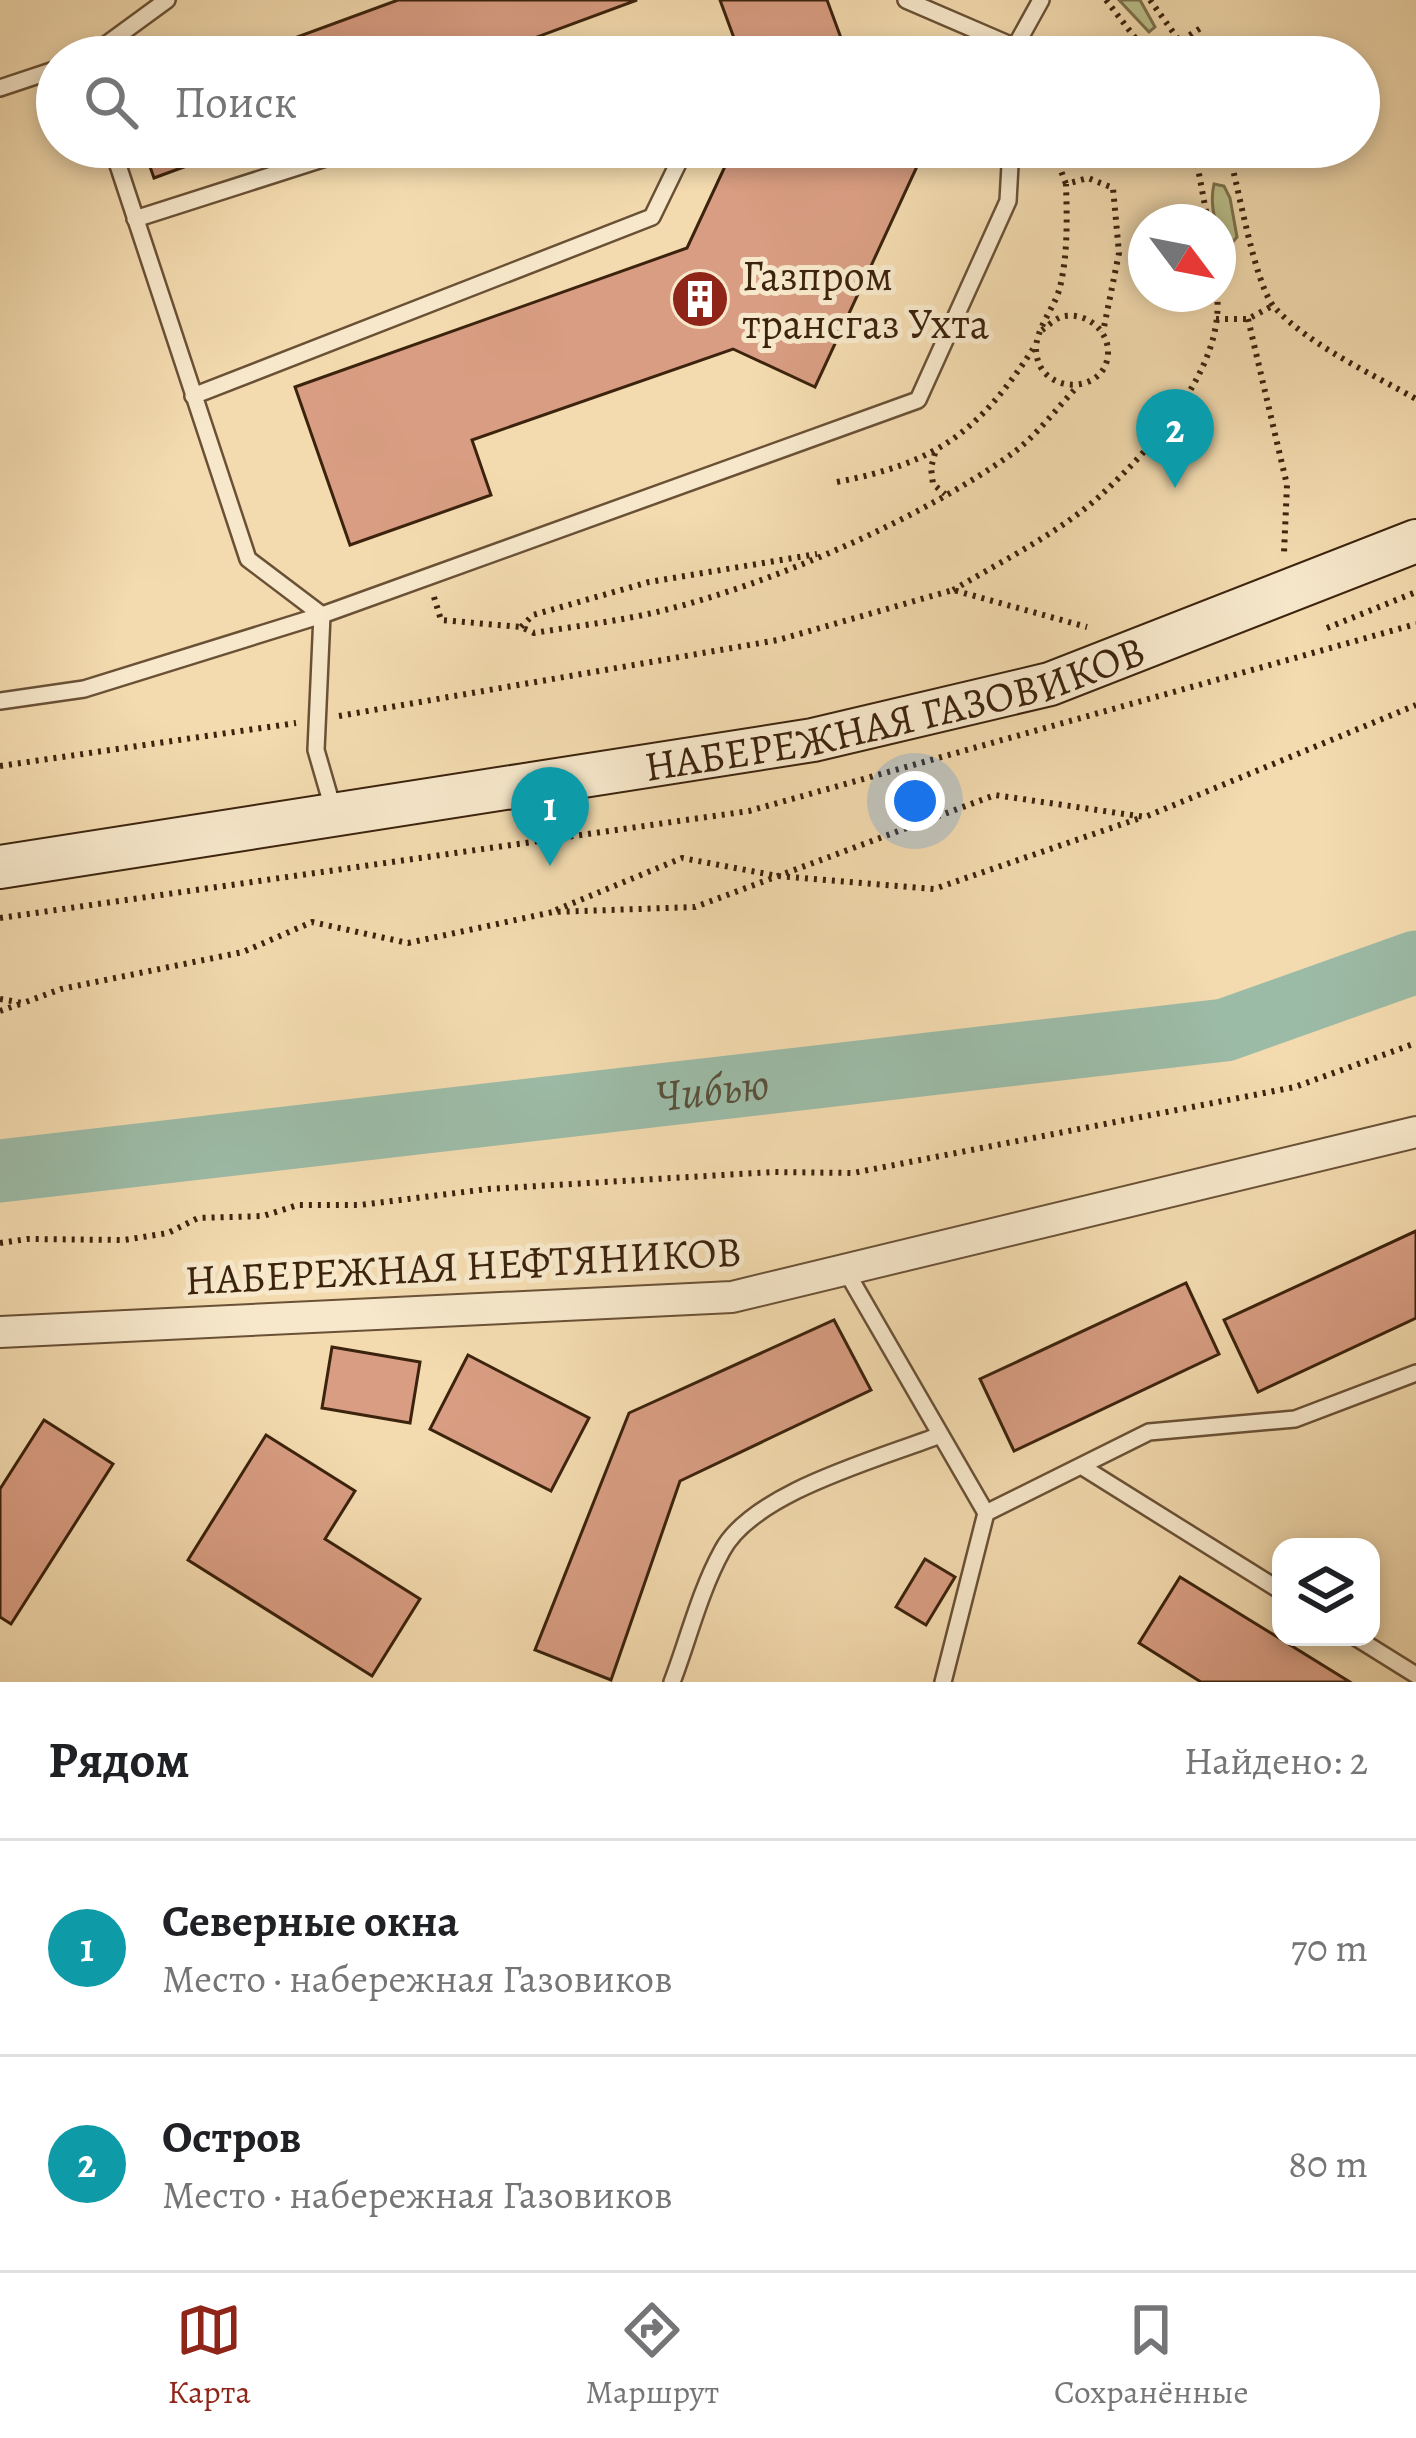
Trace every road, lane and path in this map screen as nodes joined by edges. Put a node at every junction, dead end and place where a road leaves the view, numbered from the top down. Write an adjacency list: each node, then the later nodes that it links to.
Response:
1 (167, 0): 7 (lane)
2 (906, 0): 8 (lane)
3 (1041, 0): 9 (lane)
4 (1106, 0): 10 (path)
5 (1150, 0): 11 (path)
6 (1204, 26): 12 (path)
7 (117, 36)
8 (981, 36)
9 (1023, 36)
10 (1134, 36)
11 (1179, 36)
12 (1188, 36)
13 (36, 76): 14 (lane)
14 (0, 88)
15 (118, 168): 24 (lane)
16 (294, 168): 24 (lane)
17 (676, 168): 33 (lane)
18 (1010, 168): 41 (lane)
19 (1060, 168): 22 (path)
20 (1198, 168): 23 (path)
21 (1232, 168): 25 (path)
22 (1066, 184): 29 (path); 30 (path)
23 (1205, 204)
24 (134, 219): 33 (lane)
25 (1272, 305): 28 (path); 34 (path)
26 (1216, 312): 27 (path)
27 (1216, 319): 28 (path); 42 (path)
28 (1249, 319): 40 (path)
29 (1042, 330): 30 (path); 31 (path)
30 (1103, 332): 32 (path)
31 (1035, 346): 32 (path); 35 (path)
32 (1077, 387): 37 (path)
33 (193, 396): 44 (lane)
34 (1416, 399)
35 (935, 453): 36 (path); 37 (path)
36 (837, 482)
37 (945, 494): 39 (path)
38 (1416, 541): 52 (main road, НАБЕРЕЖНАЯ ГАЗОВИКОВ)
39 (833, 552): 45 (path); 45 (path)
40 (1283, 575)
41 (428, 577): 44 (lane); 45 (path)
42 (953, 590): 46 (path); 50 (path)
43 (1416, 592): 47 (path)
44 (322, 615): 48 (lane); 50 (lane)
45 (521, 627)
46 (1087, 627)
47 (1327, 628)
48 (0, 700)
49 (1416, 705): 53 (path)
50 (317, 720): 51 (path); 52 (lane)
51 (0, 766)
52 (334, 815): 54 (main road, НАБЕРЕЖНАЯ ГАЗОВИКОВ)
53 (1145, 817): 55 (path); 55 (path)
54 (0, 866)
55 (778, 876): 56 (path); 56 (path)
56 (553, 912): 58 (path)
57 (0, 999): 58 (path)
58 (23, 1003): 59 (path)
59 (0, 1011)
60 (1416, 1043): 62 (path)
61 (1416, 1132): 63 (street, НАБЕРЕЖНАЯ НЕФТЯНИКОВ)
62 (0, 1243)
63 (846, 1270): 64 (street, НАБЕРЕЖНАЯ НЕФТЯНИКОВ); 66 (lane)
64 (0, 1332)
65 (1416, 1373): 67 (lane)
66 (940, 1435): 68 (lane); 72 (lane)
67 (1081, 1466): 68 (lane); 69 (lane)
68 (986, 1513): 73 (lane)
69 (1272, 1585)
70 (1369, 1646): 71 (lane)
71 (1416, 1675)
72 (672, 1682)
73 (943, 1682)

